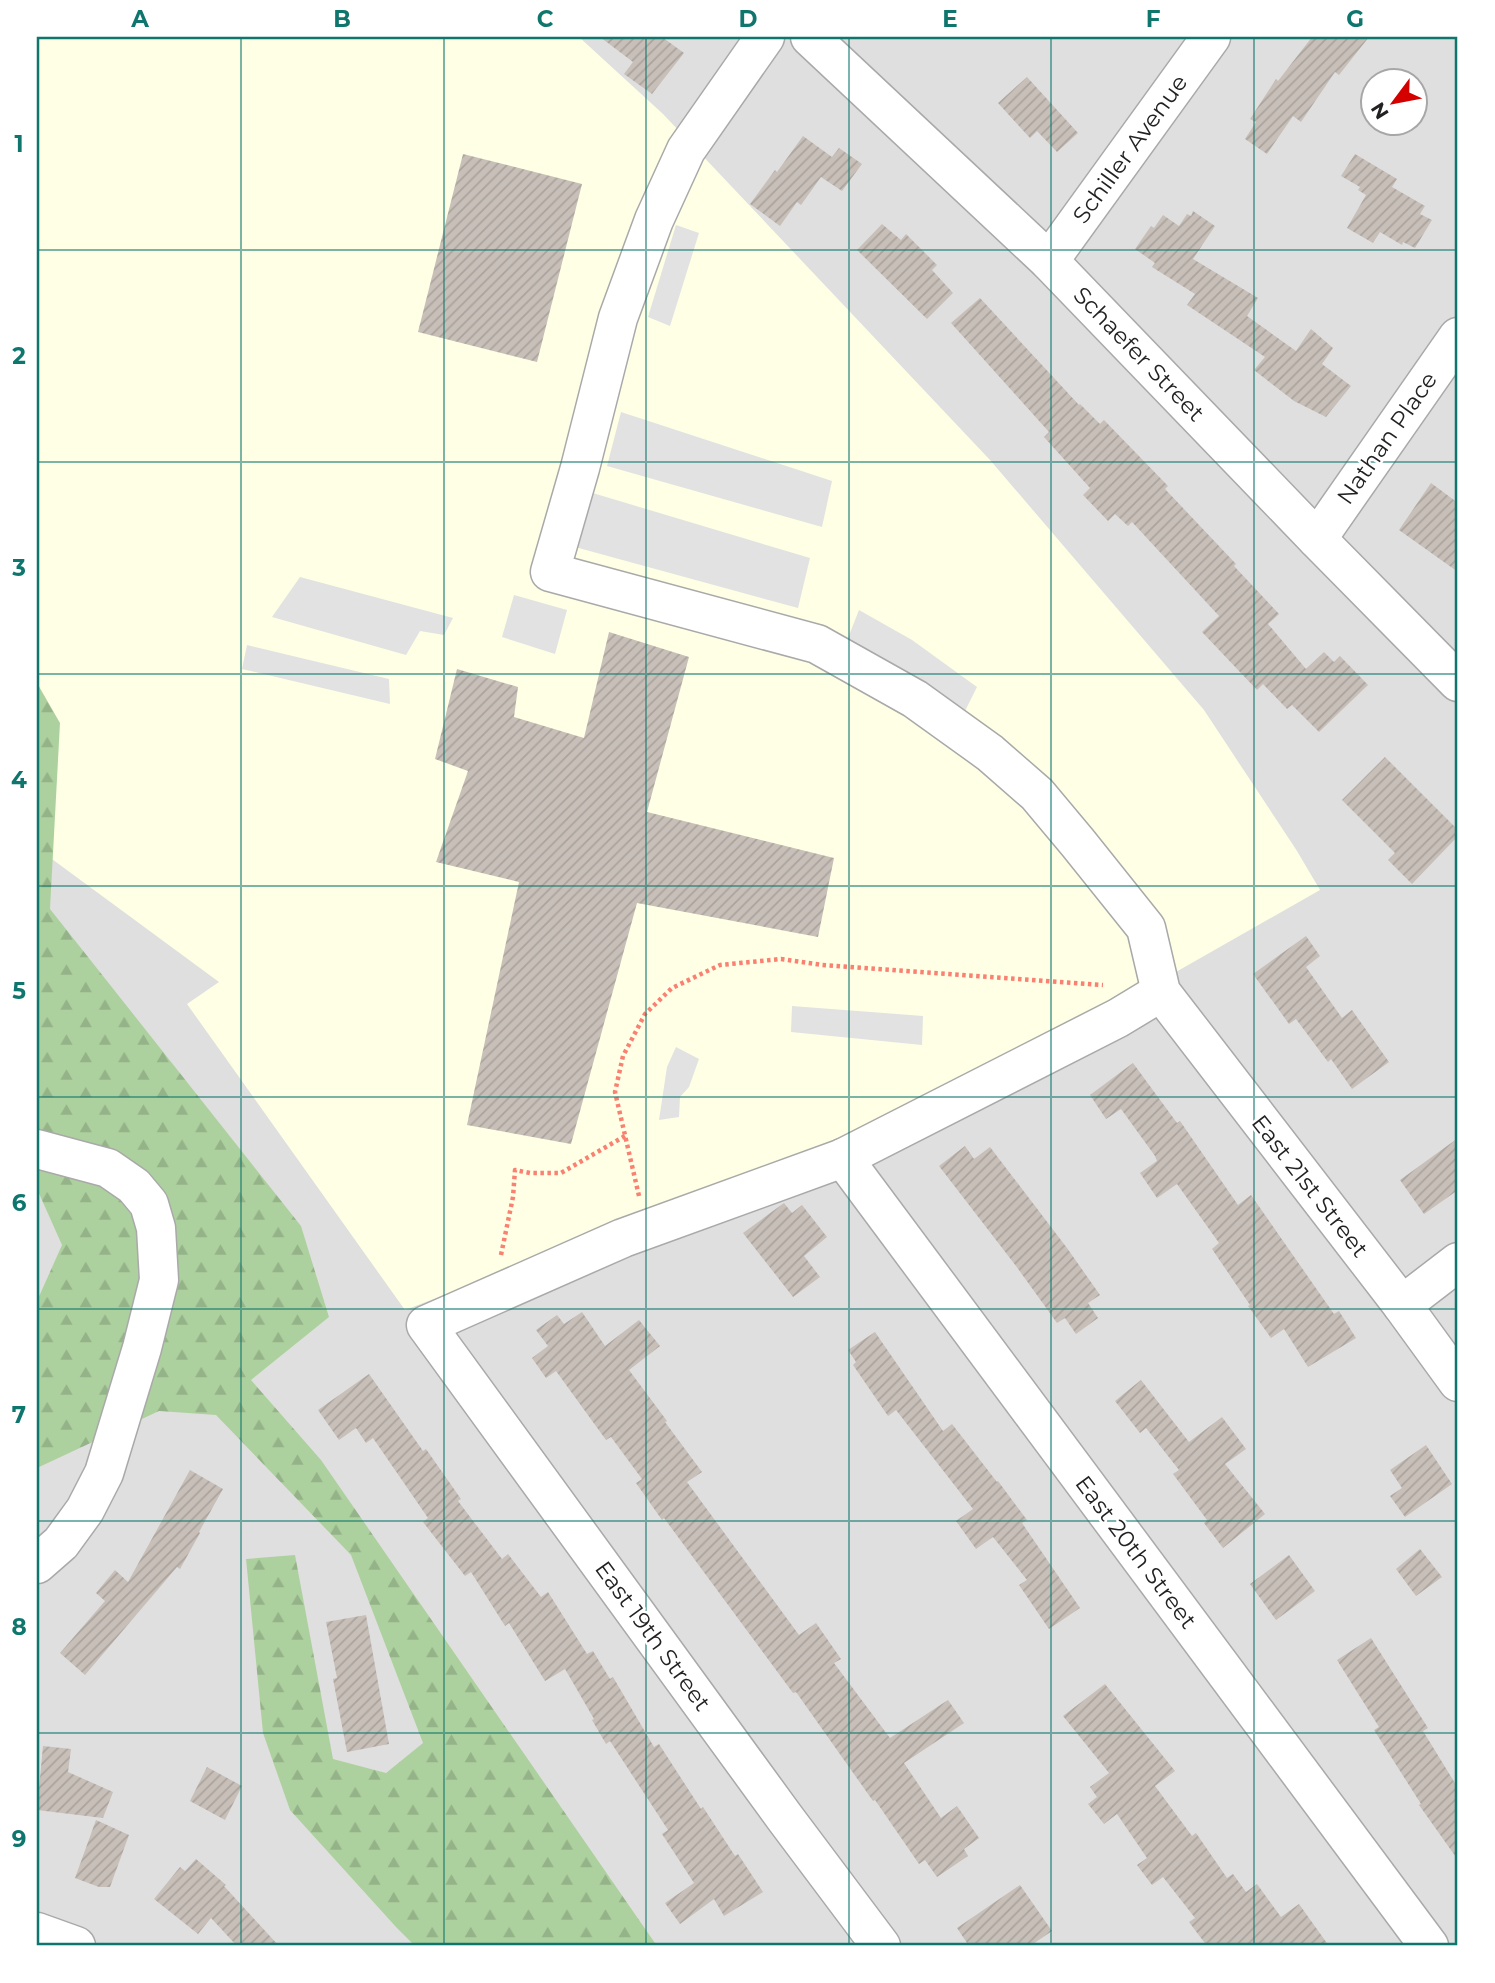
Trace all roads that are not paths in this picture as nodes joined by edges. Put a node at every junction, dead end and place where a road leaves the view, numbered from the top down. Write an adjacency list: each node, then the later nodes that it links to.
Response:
1 (765, 37): 8 (street)
2 (810, 37): 4 (street, Schaefer Street)
3 (1211, 37): 4 (street, Schiller Avenue)
4 (1049, 261): 6 (street, Schaefer Street)
5 (1458, 337): 6 (street, Nathan Place)
6 (1317, 539): 7 (street, Schaefer Street)
7 (1458, 682)
8 (1161, 992): 10 (street); 12 (street, East 21st Street)
9 (37, 1149): 14 (street)
10 (843, 1157): 17 (street, East 19th Street); 18 (street, East 20th Street)
11 (1458, 1262): 12 (street)
12 (1402, 1305): 13 (street, East 21st Street)
13 (1458, 1382)
14 (37, 1564)
15 (37, 1933): 16 (street)
16 (76, 1946)
17 (881, 1946)
18 (1429, 1946)

